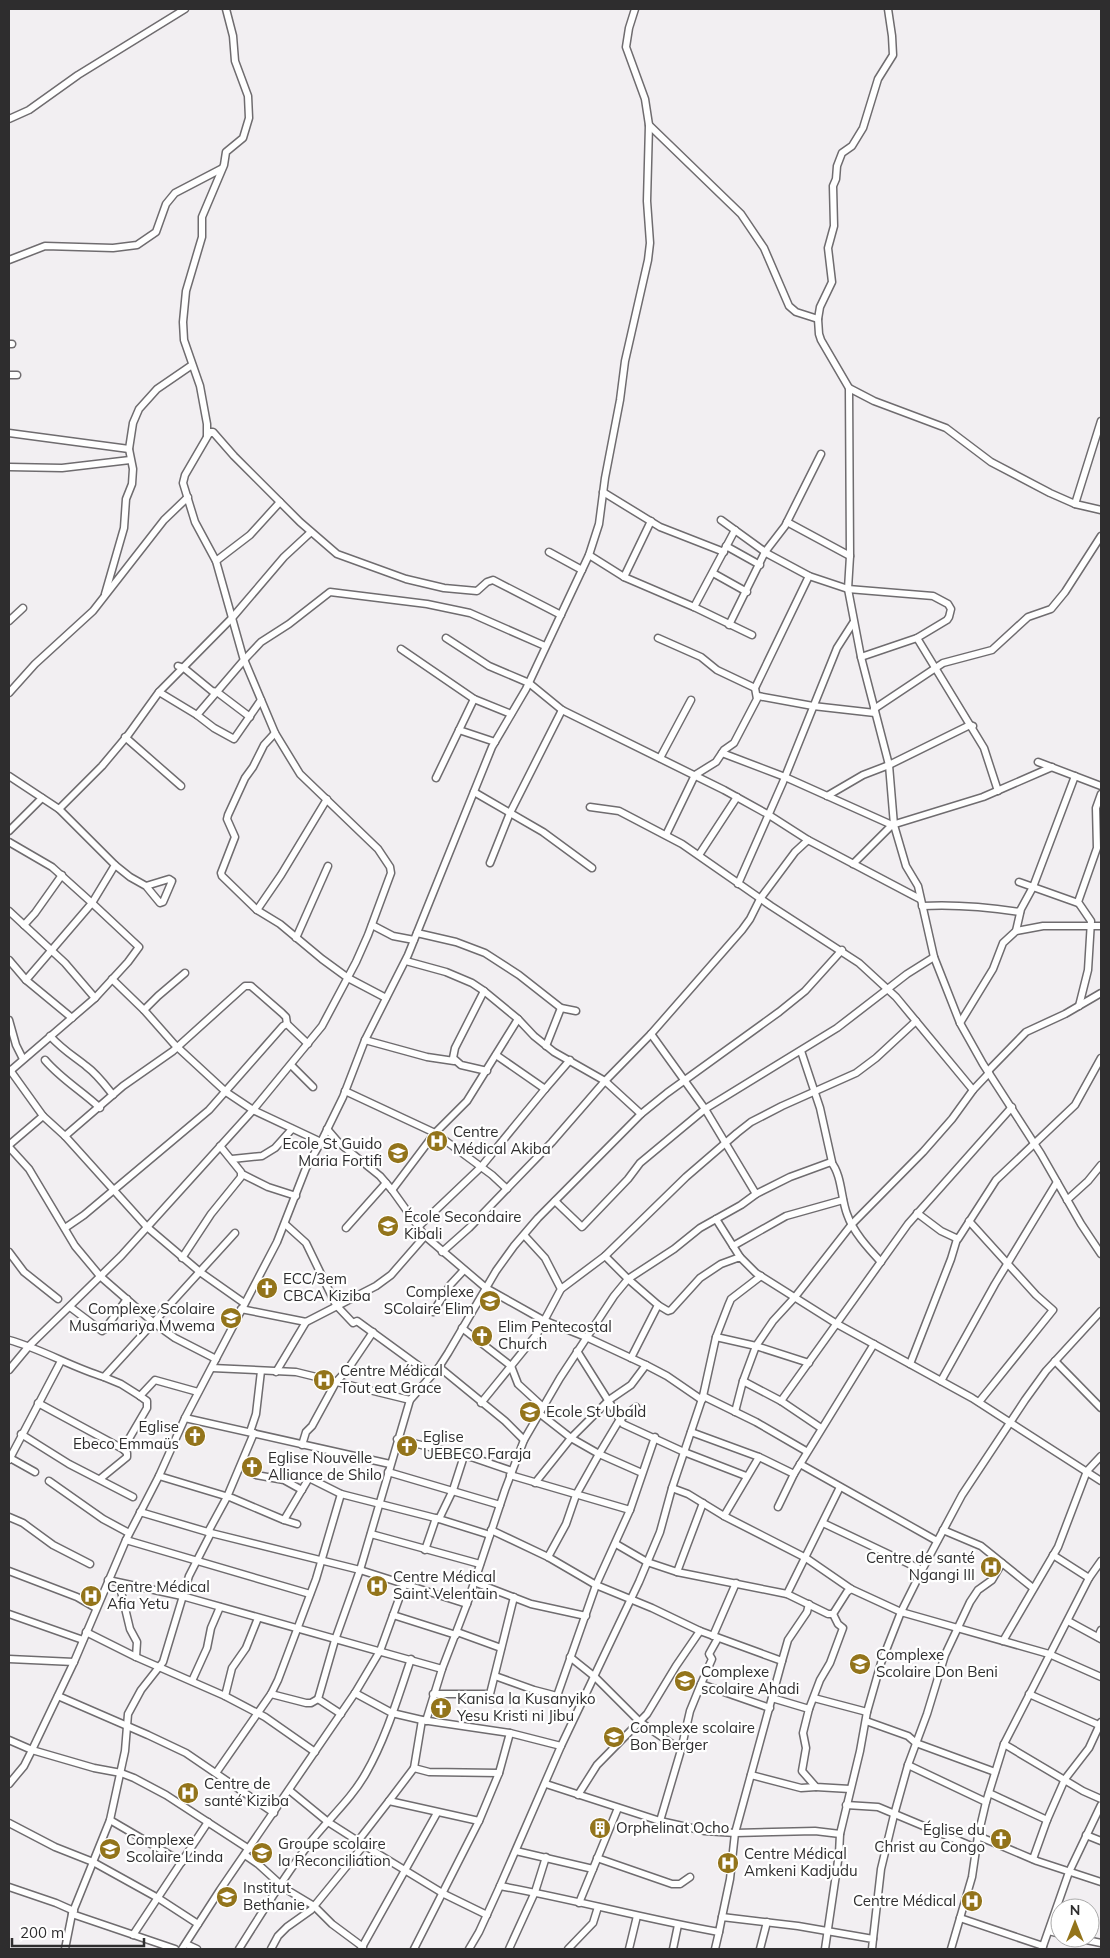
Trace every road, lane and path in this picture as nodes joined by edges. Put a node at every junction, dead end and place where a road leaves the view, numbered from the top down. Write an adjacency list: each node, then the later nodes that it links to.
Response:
1 (185, 9): 5 (street)
2 (226, 9): 7 (street)
3 (635, 9): 6 (street)
4 (888, 9): 9 (street)
5 (9, 119)
6 (649, 125): 9 (street); 21 (street)
7 (221, 169): 8 (street); 10 (street)
8 (9, 260)
9 (818, 319): 13 (street)
10 (192, 365): 16 (street); 17 (street)
11 (9, 375): 12 (street)
12 (17, 375)
13 (849, 388): 24 (street); 36 (street)
14 (1101, 421): 24 (street)
15 (9, 432): 17 (street)
16 (207, 437): 22 (street); 23 (street)
17 (129, 448): 19 (street)
18 (821, 454): 28 (street)
19 (130, 460): 20 (street); 45 (street)
20 (9, 467)
21 (603, 492): 27 (street); 35 (street)
22 (188, 497): 37 (street); 45 (street)
23 (280, 502): 30 (street); 37 (street)
24 (1075, 504): 25 (street)
25 (1101, 510)
26 (721, 520): 29 (street)
27 (650, 521): 32 (street); 42 (street)
28 (787, 522): 34 (street); 36 (street)
29 (735, 530): 32 (street); 34 (street)
30 (311, 532): 48 (street); 49 (street)
31 (1101, 536): 62 (street)
32 (725, 549): 38 (street); 40 (street)
33 (549, 552): 39 (street)
34 (766, 552): 38 (street); 41 (street)
35 (589, 555): 39 (street); 42 (street)
36 (850, 556): 43 (street)
37 (216, 560): 49 (street)
38 (760, 564): 44 (street)
39 (582, 570): 48 (street)
40 (713, 573): 44 (street); 46 (street)
41 (809, 576): 43 (street); 64 (street)
42 (624, 577): 46 (street)
43 (848, 589): 51 (street); 56 (street)
44 (747, 592): 52 (street)
45 (105, 595): 67 (street)
46 (694, 607): 52 (street)
47 (23, 608): 50 (street)
48 (560, 615): 57 (street)
49 (232, 618): 60 (street); 61 (street)
50 (9, 621)
51 (853, 624): 59 (street); 72 (street)
52 (729, 625): 53 (street)
53 (752, 635)
54 (446, 638): 63 (street)
55 (658, 638): 64 (street)
56 (917, 638): 59 (street); 62 (street)
57 (545, 646): 60 (street); 63 (street)
58 (401, 649): 69 (street)
59 (861, 656): 74 (street)
60 (244, 660): 66 (street); 70 (street)
61 (181, 667): 65 (street); 66 (street)
62 (936, 668): 74 (street); 78 (street)
63 (529, 683): 73 (street); 75 (street)
64 (755, 688): 68 (street)
65 (159, 692): 76 (street); 81 (street)
66 (217, 692): 76 (street); 77 (street)
67 (9, 694)
68 (758, 696): 72 (street); 83 (street)
69 (474, 699): 75 (street); 79 (street)
70 (261, 700): 77 (street); 80 (street)
71 (691, 700): 84 (street)
72 (813, 706): 74 (street); 90 (street)
73 (562, 710): 84 (street); 104 (street)
74 (875, 711): 86 (street)
75 (511, 714): 82 (street)
76 (198, 715): 77 (street)
77 (250, 717)
78 (972, 726): 86 (street); 95 (street)
79 (459, 730): 82 (street); 92 (street)
80 (275, 733): 101 (street); 127 (street)
81 (125, 737): 93 (street); 103 (street)
82 (495, 742): 96 (street)
83 (722, 753): 88 (street); 90 (street)
84 (660, 758): 88 (street)
85 (1038, 762): 87 (street)
86 (889, 765): 98 (street); 106 (street)
87 (1052, 767): 91 (street); 95 (street)
88 (695, 775): 99 (street); 108 (street)
89 (9, 776): 100 (street)
90 (785, 776): 98 (street); 105 (street)
91 (1075, 776): 94 (street); 121 (street)
92 (436, 778)
93 (181, 786)
94 (1101, 786)
95 (998, 791): 106 (street)
96 (474, 792): 104 (street); 134 (street)
97 (1101, 794): 125 (street)
98 (827, 796): 106 (street)
99 (736, 797): 105 (street); 111 (street)
100 (42, 798): 103 (street); 107 (street)
101 (327, 799): 127 (street); 130 (street)
102 (590, 807): 108 (street)
103 (59, 809): 114 (street)
104 (510, 813): 112 (street); 116 (street)
105 (769, 815): 109 (street); 119 (street)
106 (893, 825): 113 (street); 123 (street)
107 (9, 831)
108 (666, 835): 111 (street)
109 (808, 840): 113 (street); 122 (street)
110 (9, 842): 117 (street)
111 (699, 855): 119 (street)
112 (490, 863)
113 (852, 864): 123 (street)
114 (115, 865): 120 (street); 124 (street)
115 (328, 866): 135 (street)
116 (592, 868)
117 (62, 875): 124 (street); 129 (street)
118 (1019, 882): 121 (street)
119 (738, 884): 122 (street)
120 (146, 886)
121 (1033, 887): 125 (street); 128 (street)
122 (760, 899): 138 (street); 161 (street)
123 (921, 902): 128 (street); 139 (street)
124 (92, 903): 137 (street); 143 (street)
125 (1078, 903): 131 (street)
126 (9, 910): 129 (street)
127 (257, 910): 135 (street)
128 (1020, 912): 133 (street)
129 (24, 925): 137 (street)
130 (372, 925): 136 (street); 144 (street)
131 (1090, 926): 132 (street); 133 (street); 151 (street)
132 (1101, 926)
133 (1016, 931): 159 (street)
134 (417, 933): 136 (street); 152 (street)
135 (296, 938): 144 (street)
136 (414, 940): 141 (street)
137 (50, 950): 145 (street); 149 (street)
138 (842, 950): 146 (street); 179 (street)
139 (934, 957): 146 (street); 159 (street)
140 (9, 960): 145 (street)
141 (406, 961): 147 (street); 150 (street)
142 (185, 973): 153 (street)
143 (112, 978): 149 (street); 153 (street)
144 (348, 978): 150 (street); 164 (street)
145 (26, 980): 155 (street)
146 (887, 989): 157 (street); 167 (street)
147 (484, 991): 156 (street); 173 (street)
148 (1101, 993): 151 (street)
149 (94, 998): 155 (street)
150 (386, 998): 163 (street)
151 (1079, 1006): 177 (street)
152 (561, 1008): 154 (street); 165 (street)
153 (144, 1010): 166 (street)
154 (576, 1011)
155 (72, 1018): 162 (street)
156 (518, 1019): 165 (street); 168 (street)
157 (916, 1021): 182 (street); 185 (street)
158 (9, 1023): 170 (street)
159 (960, 1023): 177 (street)
160 (287, 1024): 164 (street); 166 (street); 184 (street)
161 (651, 1034): 178 (street); 179 (street)
162 (50, 1036): 170 (street); 186 (street)
163 (365, 1040): 173 (street); 183 (street)
164 (308, 1044): 174 (street)
165 (546, 1046): 172 (street)
166 (177, 1047): 184 (street); 186 (street)
167 (801, 1051): 185 (street); 189 (street)
168 (496, 1055): 176 (street); 181 (street)
169 (1101, 1058): 199 (street)
170 (23, 1059): 175 (street)
171 (45, 1060): 188 (street)
172 (570, 1060): 178 (street); 181 (street)
173 (454, 1061): 176 (street)
174 (291, 1065): 180 (street); 190 (street)
175 (9, 1071): 192 (street)
176 (487, 1071): 195 (street)
177 (988, 1072): 182 (street); 187 (street)
178 (605, 1081): 191 (street); 209 (street)
179 (684, 1081): 189 (street); 191 (street)
180 (313, 1087)
181 (545, 1089): 205 (street)
182 (973, 1090): 221 (street)
183 (345, 1091): 194 (street); 195 (street)
184 (226, 1092): 190 (street); 210 (street)
185 (814, 1092): 198 (street); 203 (street)
186 (113, 1096): 188 (street)
187 (1012, 1107): 199 (street); 217 (street)
188 (100, 1108): 196 (street)
189 (705, 1109): 198 (street); 214 (street)
190 (253, 1110): 193 (street); 201 (street)
191 (641, 1114): 214 (street)
192 (44, 1116): 196 (street); 200 (street)
193 (292, 1129): 197 (street); 202 (street)
194 (327, 1129): 197 (street); 208 (street)
195 (435, 1133): 205 (street); 211 (street)
196 (66, 1136): 210 (street)
197 (321, 1142): 213 (street)
198 (726, 1143): 212 (street); 234 (street)
199 (1034, 1144): 207 (street); 219 (street)
200 (9, 1146): 224 (street)
201 (220, 1146): 202 (street); 222 (street)
202 (232, 1159): 206 (street)
203 (832, 1162): 212 (street); 215 (street)
204 (1101, 1165): 216 (street)
205 (481, 1167): 209 (street); 223 (street)
206 (242, 1174): 213 (street); 236 (street)
207 (1057, 1182): 216 (street); 238 (street)
208 (386, 1183): 211 (street); 225 (street)
209 (507, 1188): 232 (street)
210 (114, 1189): 222 (street); 224 (street)
211 (392, 1190): 223 (street)
212 (756, 1194): 218 (street)
213 (296, 1196): 220 (street)
214 (555, 1200): 227 (street)
215 (843, 1200): 221 (street); 230 (street)
216 (1067, 1200): 233 (street)
217 (917, 1213): 229 (street); 237 (street)
218 (716, 1219): 230 (street); 243 (street)
219 (969, 1221): 229 (street); 238 (street)
220 (284, 1224): 250 (street); 251 (street)
221 (852, 1224): 237 (street); 246 (street)
222 (147, 1227): 236 (street); 241 (street)
223 (418, 1227): 228 (street)
224 (65, 1228): 241 (street)
225 (346, 1228)
226 (235, 1234): 240 (street)
227 (524, 1235): 244 (street); 245 (street)
228 (425, 1236): 232 (street); 251 (street)
229 (957, 1239): 273 (street)
230 (733, 1246): 235 (street)
231 (9, 1252): 247 (street)
232 (442, 1252): 239 (street)
233 (1101, 1254)
234 (605, 1256): 243 (street); 245 (street)
235 (740, 1257): 242 (street); 249 (street)
236 (182, 1258): 240 (street)
237 (881, 1262): 258 (street)
238 (1008, 1263): 284 (street); 292 (street)
239 (464, 1270): 244 (street); 254 (street)
240 (200, 1272): 250 (street); 257 (street)
241 (100, 1276): 248 (street); 252 (street)
242 (761, 1276): 246 (street); 262 (street)
243 (628, 1279): 249 (street); 261 (street)
244 (486, 1288): 255 (street); 259 (street)
245 (562, 1289): 255 (street)
246 (795, 1297): 258 (street); 266 (street)
247 (58, 1298)
248 (127, 1299): 252 (street); 257 (street)
249 (658, 1305): 268 (street)
250 (243, 1306): 256 (street); 269 (street)
251 (336, 1306): 256 (street); 260 (street)
252 (70, 1307): 265 (street)
253 (1101, 1311): 271 (street)
254 (433, 1312)
255 (543, 1320): 261 (street); 275 (street)
256 (306, 1322): 280 (street)
257 (154, 1323): 269 (street); 282 (street)
258 (837, 1324): 264 (street); 272 (street)
259 (462, 1328): 275 (street); 276 (street)
260 (372, 1332): 281 (street); 285 (street)
261 (586, 1337): 267 (street); 268 (street)
262 (716, 1337): 266 (street); 288 (street)
263 (9, 1340): 265 (street)
264 (874, 1344): 273 (street); 302 (street)
265 (28, 1346): 270 (street); 278 (street)
266 (756, 1346): 272 (street); 283 (street)
267 (577, 1351): 290 (street); 297 (street)
268 (631, 1358): 274 (street)
269 (216, 1359): 277 (street)
270 (61, 1361): 282 (street); 293 (street)
271 (1055, 1362): 296 (street); 301 (street)
272 (809, 1363): 291 (street)
273 (910, 1364): 284 (street)
274 (646, 1365): 288 (street); 290 (street)
275 (510, 1366): 294 (street); 297 (street)
276 (439, 1367): 281 (street); 294 (street)
277 (212, 1368): 279 (street); 286 (street)
278 (9, 1370)
279 (261, 1371): 280 (street); 303 (street)
280 (276, 1372): 285 (street)
281 (431, 1375): 289 (street)
282 (104, 1377): 287 (street)
283 (744, 1381): 291 (street); 298 (street)
284 (941, 1381): 292 (street)
285 (336, 1382): 289 (street); 310 (street)
286 (198, 1392): 287 (street); 299 (street)
287 (140, 1396): 311 (street)
288 (702, 1398): 298 (street); 304 (street)
289 (410, 1400): 308 (street)
290 (610, 1400): 300 (street); 307 (street)
291 (781, 1401): 302 (street)
292 (978, 1402): 301 (street)
293 (38, 1403): 305 (street); 311 (street)
294 (481, 1403): 309 (street)
295 (636, 1408): 300 (street)
296 (1101, 1408)
297 (541, 1410): 307 (street); 309 (street)
298 (735, 1412): 313 (street)
299 (185, 1418): 303 (street); 328 (street)
300 (620, 1419): 306 (street); 314 (street)
301 (1010, 1421): 322 (street); 354 (street)
302 (821, 1428): 313 (street)
303 (252, 1432): 310 (street); 321 (street)
304 (691, 1432): 312 (street); 316 (street)
305 (21, 1434): 318 (street); 330 (street)
306 (655, 1437): 312 (street); 326 (street)
307 (571, 1438): 314 (street); 333 (street)
308 (397, 1439): 315 (street); 319 (street)
309 (524, 1440): 325 (street)
310 (302, 1444): 319 (street)
311 (123, 1449): 330 (street)
312 (684, 1452): 329 (street); 335 (street)
313 (806, 1452): 320 (street)
314 (599, 1454): 326 (street); 339 (street)
315 (464, 1456): 325 (street); 337 (street)
316 (759, 1456): 327 (street); 329 (street)
317 (1101, 1456): 322 (street)
318 (9, 1459): 323 (street)
319 (390, 1464): 324 (street)
320 (800, 1464): 327 (street); 334 (street)
321 (241, 1466): 336 (street); 340 (street)
322 (1087, 1471): 332 (street); 363 (street)
323 (35, 1472)
324 (388, 1472): 337 (street); 342 (street)
325 (511, 1473): 333 (street); 344 (street)
326 (642, 1473): 346 (street)
327 (794, 1474): 345 (street)
328 (159, 1476): 340 (street); 347 (street)
329 (746, 1476): 348 (street)
330 (100, 1480): 341 (street)
331 (49, 1481): 357 (street)
332 (1101, 1481)
333 (535, 1483): 339 (street)
334 (840, 1487): 352 (street); 360 (street)
335 (672, 1488): 343 (street); 369 (street)
336 (302, 1490): 338 (street); 351 (street)
337 (453, 1490): 344 (street); 350 (street)
338 (341, 1494): 342 (street); 366 (street)
339 (576, 1495): 346 (street); 364 (street)
340 (227, 1496): 351 (street); 355 (street)
341 (133, 1497)
342 (379, 1503): 350 (street); 358 (street)
343 (703, 1503): 348 (street); 376 (street)
344 (500, 1504): 356 (street)
345 (778, 1507)
346 (630, 1510): 361 (street)
347 (140, 1512): 355 (street); 357 (street)
348 (724, 1516): 365 (street)
349 (9, 1517): 371 (street)
350 (437, 1518): 356 (street); 362 (street)
351 (284, 1520): 353 (street)
352 (823, 1523): 365 (street); 374 (street)
353 (297, 1524)
354 (943, 1530): 360 (street); 370 (street)
355 (209, 1532): 366 (street); 368 (street)
356 (490, 1532): 364 (street); 372 (street)
357 (129, 1533): 359 (street)
358 (371, 1534): 362 (street); 373 (street)
359 (126, 1540): 368 (street); 378 (street)
360 (937, 1541): 374 (street)
361 (616, 1544): 369 (street); 383 (street)
362 (426, 1550): 372 (street)
363 (1053, 1555): 377 (street); 384 (street)
364 (548, 1557): 383 (street)
365 (806, 1558): 385 (street); 387 (street)
366 (322, 1560): 373 (street); 386 (street)
367 (1101, 1560): 377 (street)
368 (198, 1561): 386 (street); 388 (street)
369 (647, 1562): 376 (street); 390 (street)
370 (1002, 1563): 384 (street); 402 (street)
371 (90, 1564)
372 (480, 1564): 379 (street)
373 (360, 1570): 382 (street); 411 (street)
374 (922, 1570): 395 (street)
375 (9, 1571): 394 (street)
376 (677, 1572): 381 (street)
377 (1089, 1578): 401 (street)
378 (108, 1580): 380 (street); 394 (street)
379 (474, 1582): 389 (street); 391 (street)
380 (119, 1583): 388 (street); 416 (street)
381 (736, 1583): 387 (street); 408 (street)
382 (404, 1585): 391 (street); 398 (street)
383 (596, 1585): 390 (street); 399 (street)
384 (1033, 1588): 412 (street)
385 (851, 1589): 395 (street); 397 (street)
386 (310, 1594): 403 (street)
387 (787, 1594): 392 (street)
388 (182, 1596): 393 (street); 422 (street)
389 (514, 1597): 399 (street); 413 (street)
390 (631, 1599): 405 (street); 425 (street)
391 (467, 1604): 407 (street)
392 (809, 1604): 397 (street); 420 (street)
393 (220, 1607): 400 (street); 427 (street)
394 (96, 1608): 406 (street)
395 (902, 1612): 402 (street); 440 (street)
396 (9, 1614): 410 (street)
397 (833, 1614): 436 (street)
398 (394, 1615): 407 (street); 414 (street)
399 (586, 1616): 417 (street)
400 (258, 1618): 403 (street); 434 (street)
401 (1068, 1622): 409 (street); 415 (street)
402 (958, 1628): 412 (street); 451 (street)
403 (298, 1629): 411 (street); 430 (street)
404 (1101, 1630): 409 (street)
405 (700, 1631): 408 (street); 446 (street)
406 (86, 1632): 410 (street); 416 (street)
407 (456, 1634): 413 (street); 423 (street)
408 (716, 1637): 420 (street); 428 (street)
409 (1100, 1638)
410 (83, 1640): 421 (street)
411 (335, 1640): 414 (street); 437 (street)
412 (1003, 1641): 415 (street)
413 (501, 1648): 424 (street)
414 (380, 1651): 419 (street); 429 (street)
415 (1049, 1654): 426 (street); 432 (street)
416 (136, 1657): 422 (street)
417 (570, 1657): 424 (street); 425 (street)
418 (9, 1659): 421 (street)
419 (411, 1660): 423 (street); 442 (street)
420 (782, 1661): 435 (street)
421 (74, 1662): 433 (street)
422 (161, 1667): 427 (street); 448 (street)
423 (442, 1669): 431 (street)
424 (495, 1676): 431 (street)
425 (594, 1677): 446 (street); 453 (street)
426 (1101, 1677)
427 (192, 1681): 434 (street)
428 (701, 1684): 438 (street); 455 (street)
429 (355, 1693): 442 (street); 443 (street)
430 (271, 1694): 437 (street); 441 (street)
431 (433, 1694): 444 (street)
432 (1029, 1694): 447 (street); 452 (street)
433 (58, 1696): 448 (street); 454 (street)
434 (225, 1696): 441 (street)
435 (772, 1698): 438 (street); 439 (street)
436 (814, 1698): 439 (street); 440 (street)
437 (318, 1699): 443 (street)
438 (770, 1708): 463 (street)
439 (809, 1709): 467 (street)
440 (867, 1712): 445 (street)
441 (258, 1713): 456 (street); 461 (street)
442 (392, 1713): 444 (street); 486 (street)
443 (341, 1714): 456 (street)
444 (424, 1721): 449 (street); 458 (street)
445 (866, 1721): 451 (street); 468 (street)
446 (640, 1722): 455 (street); 471 (street)
447 (1101, 1724): 464 (street)
448 (127, 1725): 460 (street); 461 (street)
449 (510, 1733): 453 (street); 462 (street)
450 (9, 1740): 454 (street)
451 (916, 1743): 457 (street); 459 (street)
452 (1004, 1744): 459 (street); 464 (street)
453 (561, 1746): 466 (street)
454 (32, 1750): 460 (street); 465 (street)
455 (682, 1750): 484 (street)
456 (315, 1752): 469 (street)
457 (908, 1765): 474 (street); 480 (street)
458 (414, 1768): 462 (street); 473 (street)
459 (995, 1772): 470 (street)
460 (122, 1773): 481 (street); 485 (street)
461 (216, 1773): 478 (street)
462 (498, 1773): 483 (street)
463 (751, 1776): 467 (street); 488 (street)
464 (1065, 1779): 472 (street); 482 (street)
465 (9, 1784)
466 (546, 1784): 471 (street); 495 (street)
467 (816, 1787): 468 (street)
468 (850, 1789): 475 (street)
469 (289, 1790): 478 (street); 486 (street)
470 (989, 1792): 474 (street); 482 (street)
471 (578, 1795): 477 (street)
472 (1101, 1798)
473 (389, 1801): 479 (street); 493 (street)
474 (986, 1802): 491 (street)
475 (846, 1805): 480 (street); 489 (street)
476 (1101, 1805): 490 (street)
477 (618, 1808): 484 (street); 498 (street)
478 (274, 1813): 496 (street)
479 (437, 1813): 483 (street); 503 (street)
480 (894, 1815): 494 (street); 528 (street)
481 (110, 1820): 500 (street); 501 (street)
482 (1047, 1820): 499 (street)
483 (478, 1821): 511 (street)
484 (660, 1821): 488 (street)
485 (208, 1822): 496 (street); 501 (street)
486 (328, 1822): 493 (street); 507 (street)
487 (9, 1823): 500 (street)
488 (735, 1833): 489 (street); 519 (street)
489 (840, 1834): 526 (street)
490 (1086, 1834): 492 (street); 504 (street)
491 (978, 1836): 494 (street); 499 (street)
492 (1101, 1840)
493 (361, 1843): 503 (street); 514 (street)
494 (976, 1848): 520 (street)
495 (516, 1851): 497 (street); 508 (street)
496 (247, 1852): 507 (street); 522 (street)
497 (546, 1857): 502 (street); 510 (street)
498 (597, 1858): 502 (street); 505 (street)
499 (1033, 1859): 504 (street)
500 (93, 1862): 512 (street); 516 (street)
501 (182, 1862): 512 (street)
502 (593, 1869): 513 (street)
503 (405, 1870): 511 (street); 530 (street)
504 (1069, 1872): 506 (street); 524 (street)
505 (690, 1877)
506 (1101, 1882)
507 (280, 1885): 514 (street); 535 (street)
508 (500, 1886): 510 (street); 517 (street)
509 (9, 1887): 516 (street)
510 (535, 1892): 513 (street); 539 (street)
511 (444, 1894): 517 (street); 537 (street)
512 (158, 1898): 522 (street); 527 (street)
513 (579, 1902): 515 (street)
514 (314, 1906): 530 (street); 536 (street)
515 (598, 1907): 518 (street); 540 (street)
516 (73, 1913): 527 (street); 532 (street)
517 (487, 1915): 538 (street)
518 (637, 1916): 523 (street); 541 (street)
519 (722, 1917): 521 (street); 525 (street)
520 (960, 1918): 531 (street); 547 (street)
521 (767, 1922): 526 (street); 544 (street)
522 (198, 1924): 529 (street)
523 (678, 1925): 525 (street); 542 (street)
524 (1049, 1931): 531 (street)
525 (719, 1932): 543 (street)
526 (829, 1932): 528 (street); 545 (street)
527 (133, 1936): 533 (street)
528 (873, 1939): 546 (street)
529 (184, 1947): 534 (street)
530 (362, 1948)
531 (1043, 1948)
532 (64, 1949)
533 (175, 1949)
534 (197, 1949)
535 (239, 1949)
536 (271, 1949)
537 (414, 1949)
538 (469, 1949)
539 (509, 1949)
540 (570, 1949)
541 (629, 1949)
542 (672, 1949)
543 (715, 1949)
544 (760, 1949)
545 (826, 1949)
546 (872, 1949)
547 (951, 1949)

